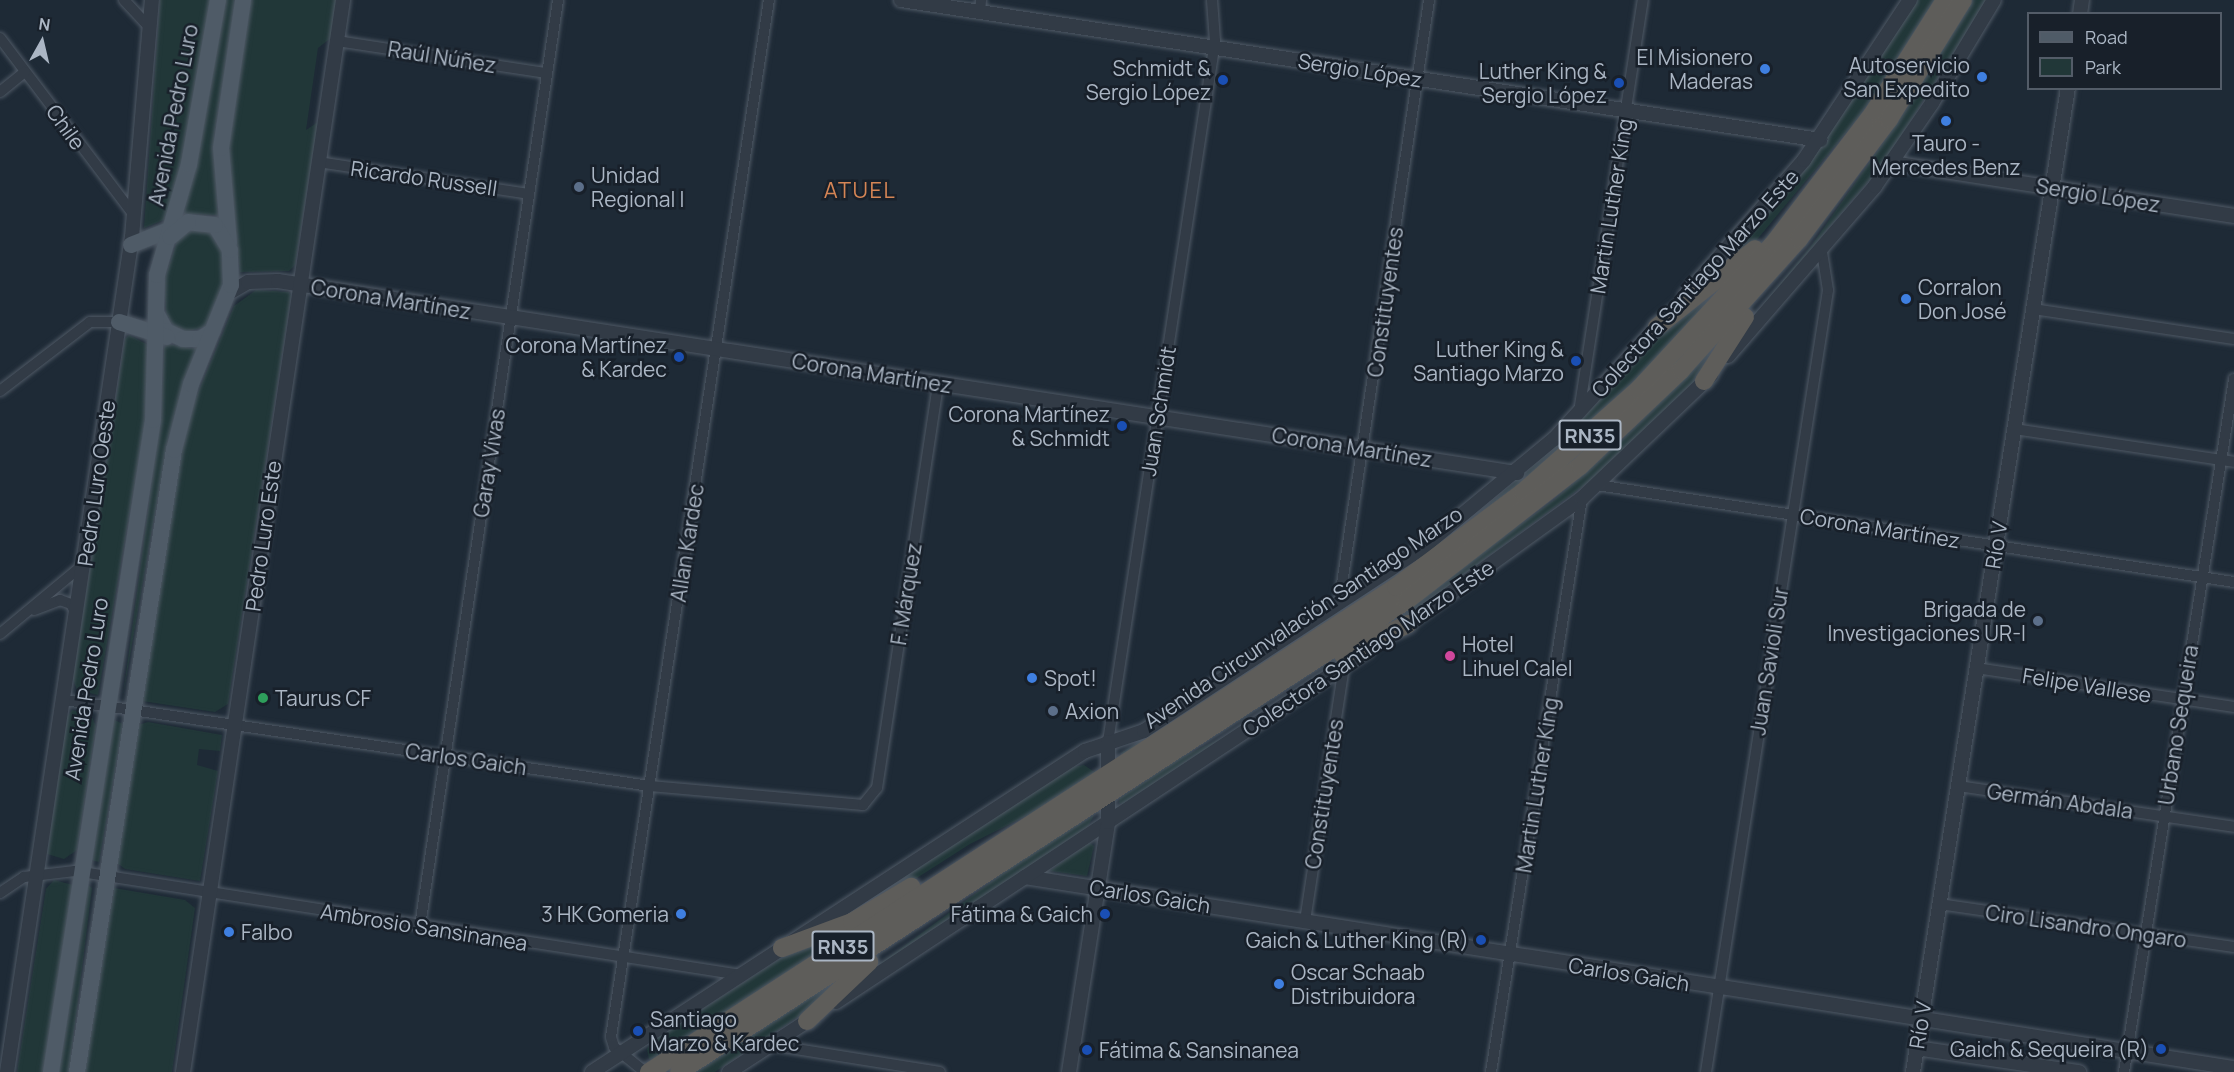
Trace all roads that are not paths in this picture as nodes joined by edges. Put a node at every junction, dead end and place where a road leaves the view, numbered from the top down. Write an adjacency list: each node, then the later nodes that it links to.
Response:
1 (124, 0): 17 (street)
2 (152, 0): 17 (street, Pedro Luro Oeste)
3 (218, 0): 36 (main road, Avenida Pedro Luro)
4 (243, 0): 38 (main road)
5 (343, 0): 19 (street, Pedro Luro Este)
6 (558, 0): 22 (street, Garay Vivas)
7 (769, 0): 51 (street, Allan Kardec)
8 (901, 0): 16 (street, Sergio López)
9 (1212, 0): 20 (street, Juan Schmidt)
10 (1429, 0): 23 (street, Constituyentes)
11 (1643, 0): 26 (street, Martin Luther King)
12 (1910, 0): 28 (street, Colectora Santiago Marzo Este)
13 (1946, 0): 27 (highway, Avenida Circunvalación Santiago Marzo / RN35)
14 (1963, 0): 33 (highway, Avenida Circunvalación Santiago Marzo / RN35)
15 (1994, 0): 30 (street, Colectora Santiago Marzo Este)
16 (981, 6): 20 (street, Sergio López)
17 (149, 27): 34 (street, Pedro Luro Oeste)
18 (0, 38): 21 (street, Chile)
19 (337, 41): 22 (street, Raúl Núñez); 29 (street, Pedro Luro Este)
20 (1214, 47): 23 (street, Sergio López); 57 (street, Juan Schmidt)
21 (25, 72): 25 (street); 34 (street, Chile)
22 (547, 73): 32 (street, Garay Vivas)
23 (1418, 78): 26 (street, Sergio López); 59 (street, Constituyentes)
24 (2068, 90): 31 (street, Río V)
25 (0, 92)
26 (1626, 110): 28 (street, Sergio López); 56 (street, Martin Luther King)
27 (1864, 127): 46 (highway); 86 (highway, Avenida Circunvalación Santiago Marzo / RN35)
28 (1820, 140): 46 (street, Colectora Santiago Marzo Este)
29 (318, 162): 32 (street, Ricardo Russell); 40 (street, Pedro Luro Este)
30 (1892, 163): 31 (street, Sergio López); 39 (street, Colectora Santiago Marzo Este)
31 (2052, 188): 35 (street, Sergio López); 42 (street, Río V)
32 (529, 194): 44 (street, Garay Vivas)
33 (1824, 208): 53 (highway); 84 (highway, Avenida Circunvalación Santiago Marzo / RN35)
34 (134, 215): 37 (street, Pedro Luro Oeste)
35 (2234, 216)
36 (175, 230): 37 (main road); 38 (main road, Avenida Pedro Luro); 43 (main road, Avenida Pedro Luro)
37 (131, 244): 45 (street, Pedro Luro Oeste)
38 (230, 250): 41 (main road)
39 (1822, 251): 53 (street, Colectora Santiago Marzo Este); 65 (street, Juan Savioli Sur)
40 (300, 284): 41 (street, Corona Martínez); 44 (street, Corona Martínez); 82 (street, Pedro Luro Este)
41 (229, 293): 47 (main road)
42 (2033, 309): 50 (street); 58 (street, Río V)
43 (157, 312): 48 (main road, Avenida Pedro Luro); 49 (main road)
44 (511, 317): 51 (street, Corona Martínez); 85 (street, Garay Vivas)
45 (119, 322): 48 (main road); 55 (street); 67 (street, Pedro Luro Oeste)
46 (1657, 327): 56 (street, Colectora Santiago Marzo Este)
47 (213, 331): 49 (main road); 81 (main road)
48 (158, 335): 49 (main road); 79 (main road, Avenida Pedro Luro)
49 (183, 339)
50 (2234, 339)
51 (717, 349): 54 (street, Corona Martínez); 87 (street, Allan Kardec)
52 (2234, 379): 60 (street, Urbano Sequeira)
53 (1704, 381): 63 (street, Colectora Santiago Marzo Este)
54 (938, 383): 57 (street, Corona Martínez); 90 (street, F. Márquez)
55 (0, 391)
56 (1579, 412): 62 (street, Colectora Santiago Marzo Este)
57 (1157, 417): 59 (street, Corona Martínez); 83 (street, Juan Schmidt)
58 (2014, 429): 60 (street); 66 (street, Río V)
59 (1363, 449): 62 (street, Corona Martínez); 70 (street, Constituyentes)
60 (2221, 460): 61 (street); 68 (street, Urbano Sequeira)
61 (2234, 462)
62 (1516, 473): 70 (street, Colectora Santiago Marzo Este)
63 (1597, 485): 64 (street, Colectora Santiago Marzo Este); 65 (street, Corona Martínez)
64 (1582, 498): 73 (street, Colectora Santiago Marzo Este); 109 (street, Martin Luther King)
65 (1792, 515): 66 (street, Corona Martínez); 112 (street, Juan Savioli Sur)
66 (1996, 546): 68 (street, Corona Martínez); 76 (street, Río V)
67 (84, 564): 71 (street); 72 (street, Pedro Luro Oeste)
68 (2202, 578): 69 (street, Corona Martínez); 77 (street, Urbano Sequeira)
69 (2234, 582)
70 (1339, 604): 83 (street, Colectora Santiago Marzo Este)
71 (28, 613): 72 (street); 74 (street)
72 (76, 614): 78 (street, Pedro Luro Oeste)
73 (1408, 624): 75 (street, Colectora Santiago Marzo Este); 84 (highway)
74 (0, 634)
75 (1344, 667): 93 (street, Colectora Santiago Marzo Este); 104 (street, Constituyentes)
76 (1976, 668): 77 (street, Felipe Vallese); 88 (street, Río V)
77 (2182, 699): 80 (street, Felipe Vallese); 91 (street, Urbano Sequeira)
78 (64, 700): 79 (street, Carlos Gaich); 97 (street, Pedro Luro Oeste)
79 (106, 706): 81 (street, Carlos Gaich); 96 (main road, Avenida Pedro Luro)
80 (2234, 707)
81 (131, 710): 82 (street, Carlos Gaich); 98 (main road)
82 (235, 725): 85 (street, Carlos Gaich); 102 (street, Pedro Luro Este)
83 (1108, 742): 86 (street, Juan Schmidt); 108 (street, Colectora Santiago Marzo Este)
84 (1172, 752): 89 (highway, Avenida Circunvalación Santiago Marzo / RN35)
85 (445, 756): 87 (street, Carlos Gaich); 105 (street, Garay Vivas)
86 (1109, 773): 89 (street, Juan Schmidt); 92 (highway, Avenida Circunvalación Santiago Marzo / RN35)
87 (650, 786): 90 (street, Carlos Gaich); 110 (street, Allan Kardec)
88 (1958, 786): 91 (street, Germán Abdala); 103 (street, Río V)
89 (1109, 793): 93 (street, Juan Schmidt); 95 (highway, Avenida Circunvalación Santiago Marzo / RN35)
90 (868, 802)
91 (2163, 817): 94 (street, Germán Abdala); 106 (street, Urbano Sequeira)
92 (1036, 820): 108 (highway); 125 (highway, Avenida Circunvalación Santiago Marzo / RN35)
93 (1108, 822): 99 (street, Colectora Santiago Marzo Este); 100 (street, Juan Schmidt)
94 (2234, 827)
95 (1020, 851): 114 (highway); 126 (highway, Avenida Circunvalación Santiago Marzo / RN35)
96 (81, 872): 97 (street, Ambrosio Sansinanea); 98 (street, Ambrosio Sansinanea); 121 (main road, Avenida Pedro Luro)
97 (38, 873): 101 (street); 120 (street, Pedro Luro Oeste)
98 (106, 876): 102 (street, Ambrosio Sansinanea); 122 (main road)
99 (1026, 876): 100 (street, Carlos Gaich); 114 (street, Colectora Santiago Marzo Este)
100 (1098, 887): 104 (street, Carlos Gaich); 129 (street, Juan Schmidt)
101 (0, 892)
102 (210, 894): 105 (street, Ambrosio Sansinanea); 123 (street, Pedro Luro Este)
103 (1939, 904): 106 (street, Ciro Lisandro Ongaro); 113 (street, Río V)
104 (1305, 921): 109 (street, Carlos Gaich)
105 (420, 926): 110 (street, Ambrosio Sansinanea)
106 (2144, 934): 107 (street, Ciro Lisandro Ongaro); 118 (street, Urbano Sequeira)
107 (2234, 947)
108 (782, 948): 111 (street, Colectora Santiago Marzo Este)
109 (1510, 954): 112 (street, Carlos Gaich); 130 (street, Martin Luther King)
110 (624, 957): 111 (street, Ambrosio Sansinanea); 117 (street, Allan Kardec)
111 (741, 975): 117 (street, Colectora Santiago Marzo Este)
112 (1717, 988): 113 (street, Carlos Gaich); 131 (street, Juan Savioli Sur)
113 (1921, 1020): 116 (street, Río V); 118 (street, Carlos Gaich)
114 (807, 1021): 115 (street, Colectora Santiago Marzo Este)
115 (771, 1045): 127 (street, Colectora Santiago Marzo Este); 128 (street)
116 (1916, 1048): 132 (street, Río V); 133 (street)
117 (624, 1051): 124 (street, Colectora Santiago Marzo Este); 125 (street, Allan Kardec)
118 (2126, 1051): 119 (street, Carlos Gaich); 134 (street, Urbano Sequeira)
119 (2234, 1068)
120 (8, 1072)
121 (51, 1072)
122 (77, 1072)
123 (183, 1072)
124 (592, 1072)
125 (647, 1072)
126 (679, 1072)
127 (729, 1072)
128 (940, 1072)
129 (1069, 1072)
130 (1491, 1072)
131 (1706, 1072)
132 (1913, 1072)
133 (2079, 1072)
134 (2124, 1072)

